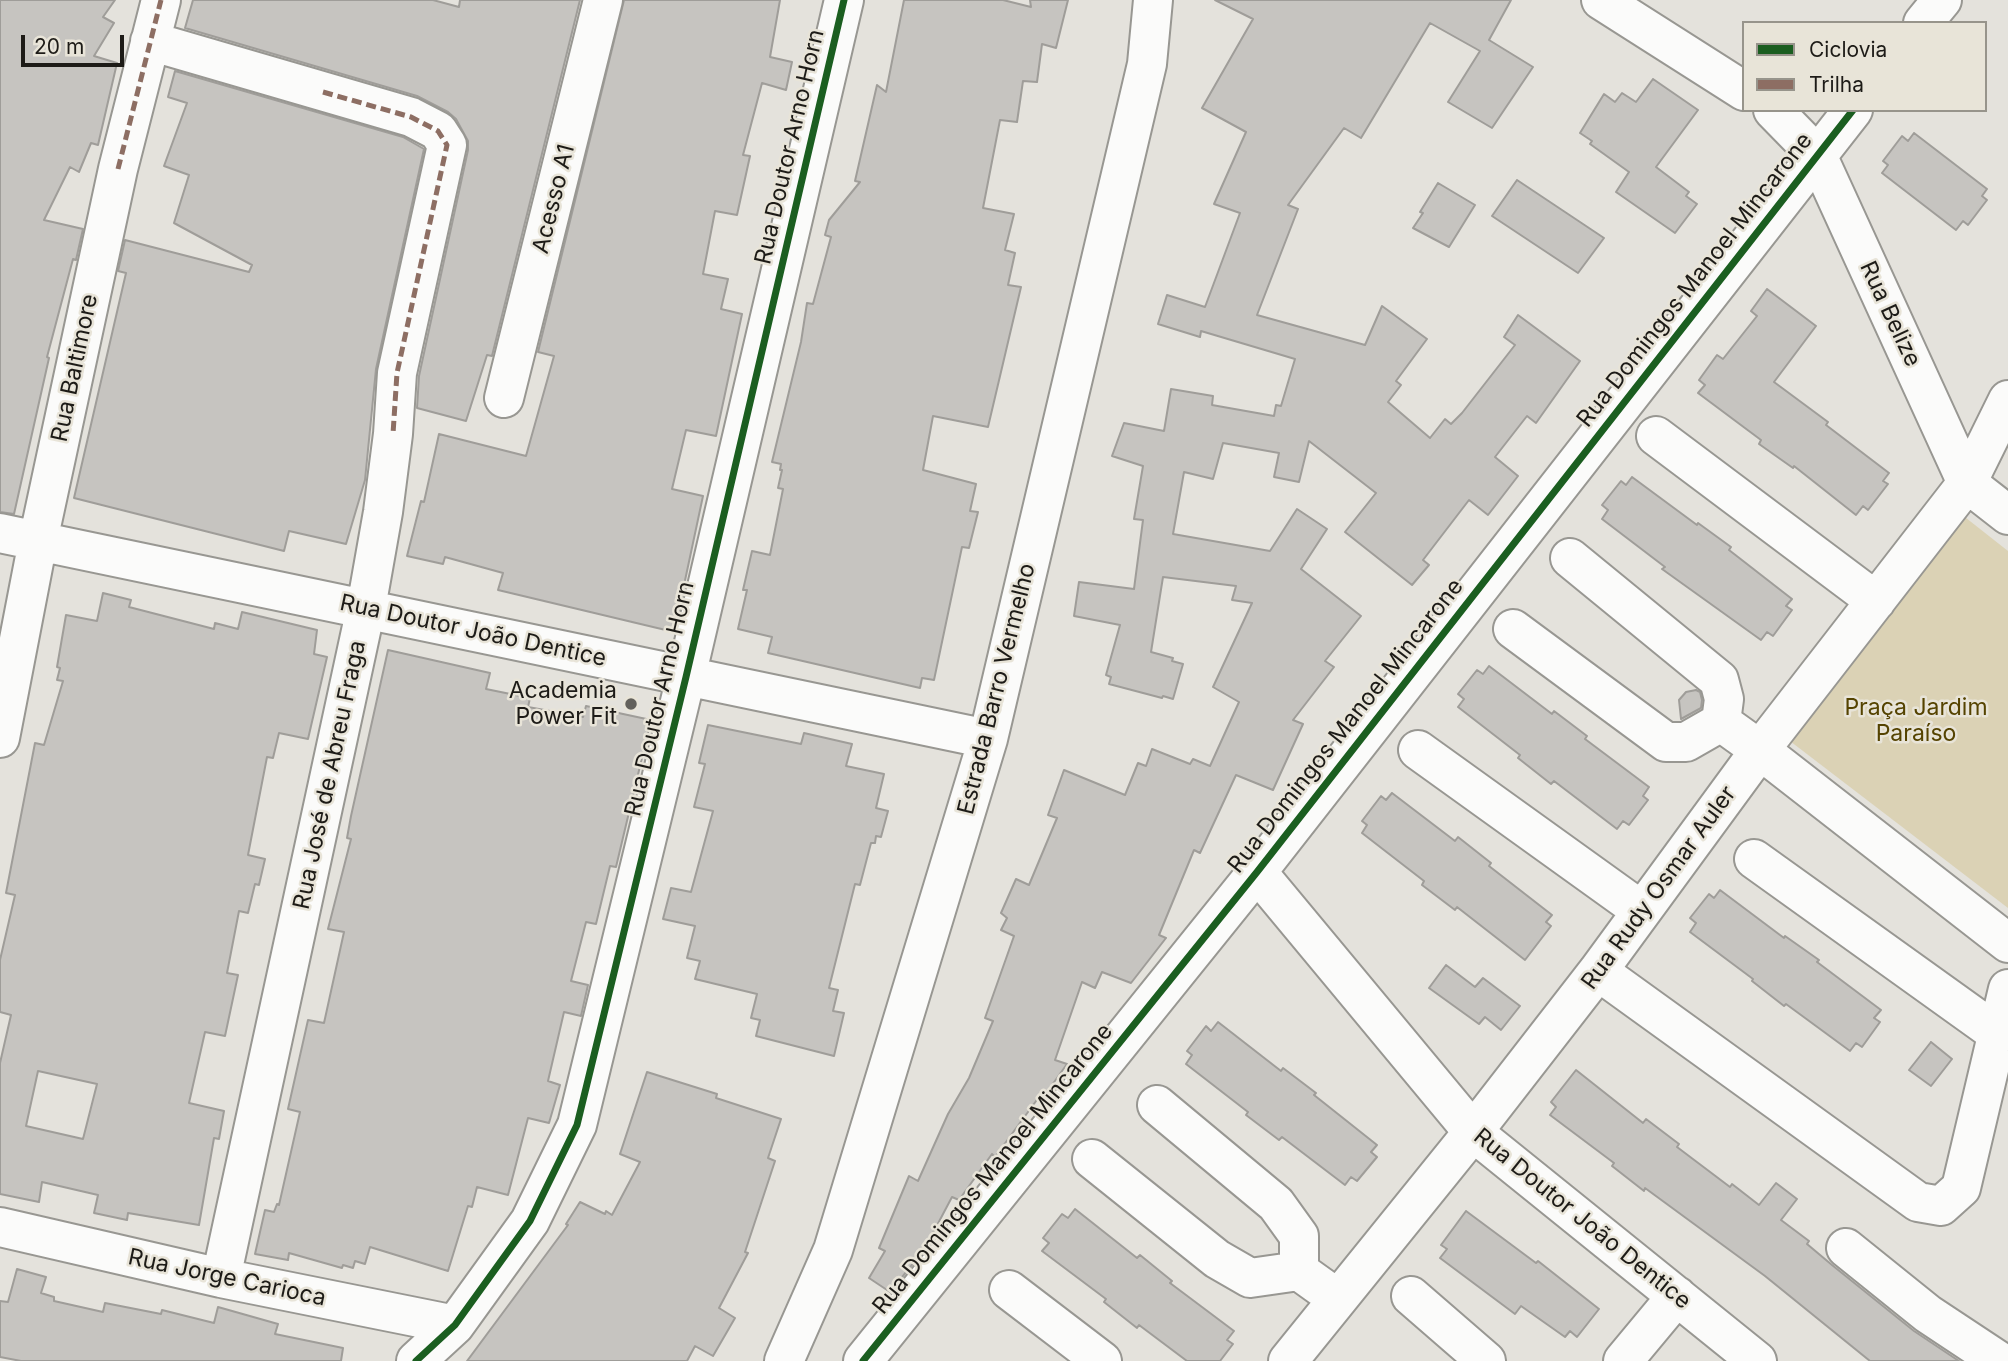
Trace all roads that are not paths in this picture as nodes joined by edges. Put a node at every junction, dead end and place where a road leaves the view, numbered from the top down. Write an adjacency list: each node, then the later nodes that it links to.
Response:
1 (161, 0): 8 (street, Rua Baltimore)
2 (603, 0): 13 (street, Acesso A1)
3 (844, 0): 24 (street, Rua Doutor Arno Horn)
4 (1153, 0): 27 (street, Estrada Barro Vermelho)
5 (1601, 0): 9 (street)
6 (1942, 0): 7 (street)
7 (1925, 21)
8 (150, 41): 19 (street, Rua Baltimore); 22 (street, Rua José de Abreu Fraga)
9 (1742, 90)
10 (1775, 112): 12 (street, Rua Belize)
11 (1851, 112): 12 (street, Rua Domingos Manoel Mincarone)
12 (1817, 155): 16 (street, Rua Belize); 31 (street, Rua Domingos Manoel Mincarone)
13 (504, 398)
14 (2008, 400): 16 (street, Rua Rudy Osmar Auler)
15 (1656, 436): 21 (street)
16 (1967, 483): 17 (street, Rua Belize); 21 (street, Rua Rudy Osmar Auler)
17 (2008, 515)
18 (0, 533): 19 (street, Rua Doutor João Dentice)
19 (38, 541): 22 (street, Rua Doutor João Dentice); 26 (street, Rua Baltimore)
20 (1570, 558): 25 (street)
21 (1876, 601): 29 (street, Rua Rudy Osmar Auler)
22 (366, 608): 24 (street, Rua Doutor João Dentice); 43 (street, Rua José de Abreu Fraga)
23 (1513, 629): 25 (street)
24 (685, 677): 27 (street, Rua Doutor João Dentice); 48 (street, Rua Doutor Arno Horn)
25 (1721, 722): 29 (street)
26 (0, 738)
27 (988, 739): 49 (street, Estrada Barro Vermelho)
28 (1418, 750): 32 (street)
29 (1760, 750): 32 (street, Rua Rudy Osmar Auler); 33 (street)
30 (1755, 859): 36 (street)
31 (1257, 872): 38 (street, Rua Doutor João Dentice); 51 (street, Rua Domingos Manoel Mincarone)
32 (1642, 911): 34 (street, Rua Rudy Osmar Auler)
33 (2008, 943)
34 (1598, 971): 36 (street); 38 (street, Rua Rudy Osmar Auler)
35 (2008, 989): 36 (street)
36 (1998, 1034)
37 (1157, 1105): 42 (street)
38 (1473, 1132): 46 (street, Rua Doutor João Dentice); 47 (street, Rua Rudy Osmar Auler)
39 (1091, 1159): 42 (street)
40 (0, 1227): 43 (street, Rua Jorge Carioca)
41 (1846, 1248): 57 (street)
42 (1299, 1271): 47 (street)
43 (221, 1278): 48 (street, Rua Jorge Carioca)
44 (1009, 1290): 52 (street)
45 (1411, 1296): 54 (street)
46 (1676, 1296): 55 (street); 56 (street, Rua Doutor João Dentice)
47 (1338, 1299): 53 (street, Rua Rudy Osmar Auler)
48 (455, 1325): 50 (street, Rua Doutor Arno Horn)
49 (792, 1359)
50 (416, 1361)
51 (863, 1361)
52 (1102, 1361)
53 (1288, 1361)
54 (1486, 1361)
55 (1623, 1361)
56 (1757, 1361)
57 (1999, 1361)

